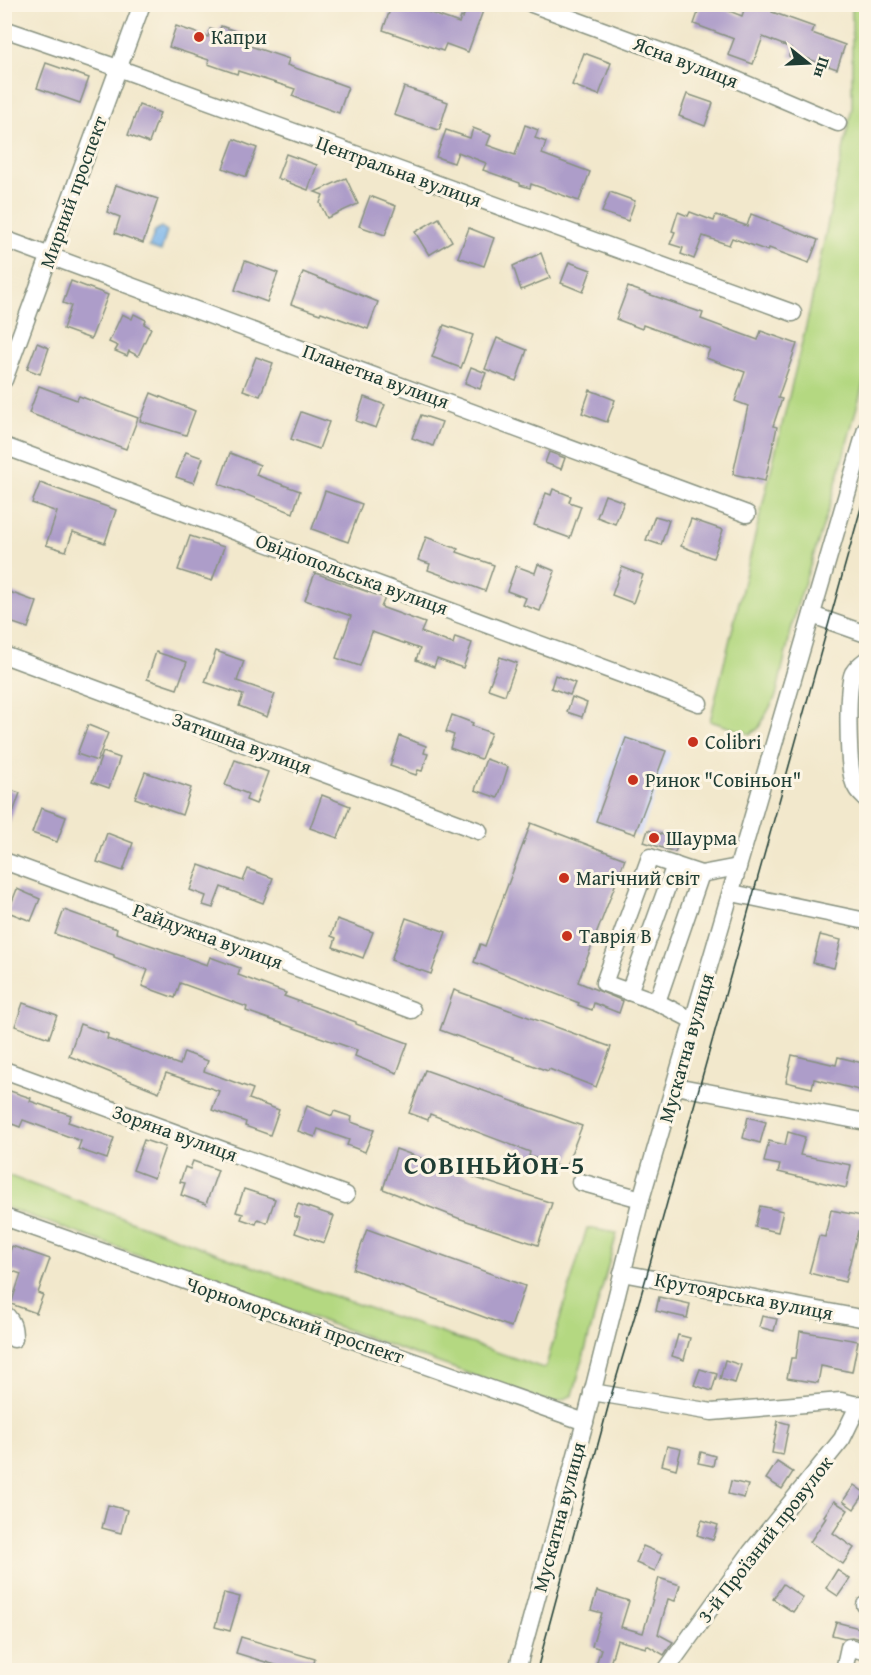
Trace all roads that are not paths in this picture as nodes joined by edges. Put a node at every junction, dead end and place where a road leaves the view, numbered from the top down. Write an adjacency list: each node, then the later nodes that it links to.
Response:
1 (142, 4): 4 (street, Мирний проспект)
2 (532, 4): 5 (street, Ясна вулиця)
3 (4, 29): 4 (street, Центральна вулиця)
4 (118, 68): 7 (street, Мирний проспект); 8 (street, Центральна вулиця)
5 (838, 123)
6 (4, 239): 7 (street, Планетна вулиця)
7 (50, 256): 9 (street, Мирний проспект); 12 (street, Планетна вулиця)
8 (793, 313)
9 (4, 380)
10 (867, 429): 13 (street, Мускатна вулиця)
11 (4, 446): 17 (street, Овідіопольська вулиця)
12 (747, 514)
13 (812, 615): 14 (street); 22 (street, Мускатна вулиця)
14 (867, 634)
15 (4, 655): 19 (street, Затишна вулиця)
16 (867, 660): 18 (street)
17 (699, 702)
18 (867, 799)
19 (479, 831)
20 (4, 861): 28 (street, Райдужна вулиця)
21 (675, 866): 23 (street); 26 (street); 26 (street)
22 (738, 867): 23 (street); 24 (street, Мускатна вулиця)
23 (701, 874): 27 (street)
24 (732, 894): 25 (street); 29 (street, Мускатна вулиця)
25 (867, 921)
26 (629, 992): 27 (street)
27 (657, 1002): 29 (street)
28 (412, 1010)
29 (694, 1022): 31 (street, Мускатна вулиця)
30 (4, 1070): 34 (street, Зоряна вулиця)
31 (675, 1086): 32 (street); 35 (street, Мускатна вулиця)
32 (867, 1122)
33 (580, 1182): 35 (street)
34 (346, 1195)
35 (641, 1199): 37 (street, Мускатна вулиця)
36 (4, 1217): 43 (street, Чорноморський проспект)
37 (622, 1273): 39 (street, Крутоярська вулиця); 41 (street, Мускатна вулиця)
38 (4, 1313): 40 (street)
39 (867, 1319)
40 (14, 1339)
41 (592, 1392): 42 (street); 43 (street, Мускатна вулиця)
42 (863, 1406): 46 (street, 3-й Проїзний провулок)
43 (585, 1422): 45 (street, Мускатна вулиця)
44 (867, 1652): 47 (street)
45 (518, 1671)
46 (666, 1671)
47 (844, 1671)

